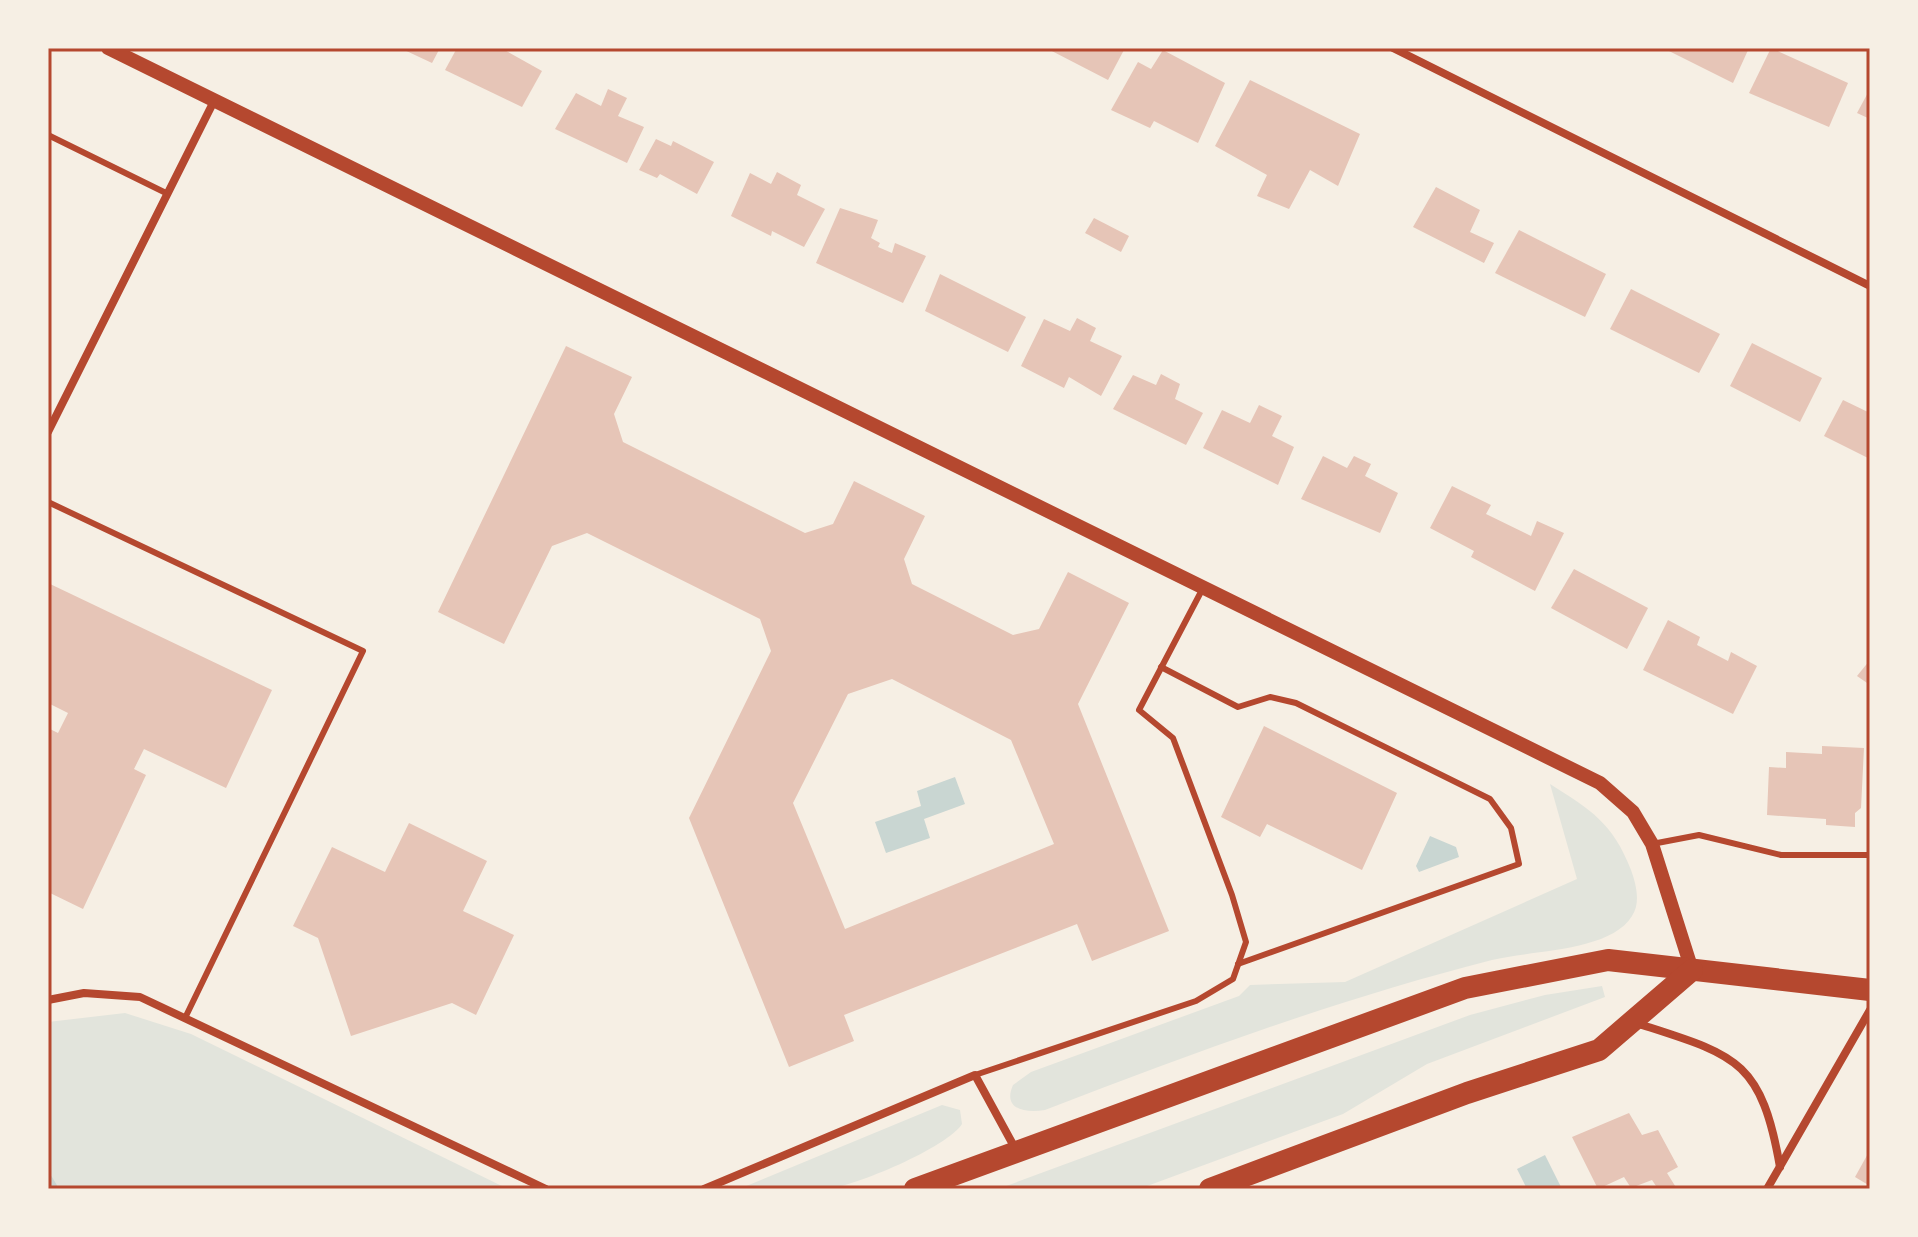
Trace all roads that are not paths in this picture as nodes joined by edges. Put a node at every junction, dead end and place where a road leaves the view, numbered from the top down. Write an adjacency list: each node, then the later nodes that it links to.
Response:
1 (108, 48): 3 (street)
2 (1393, 48): 6 (street)
3 (214, 101): 5 (street); 9 (street)
4 (49, 137): 5 (lane)
5 (168, 194): 7 (street)
6 (1870, 286)
7 (48, 432)
8 (48, 502): 18 (lane)
9 (1203, 588): 10 (lane); 11 (street)
10 (1161, 667): 13 (lane); 13 (lane)
11 (1652, 844): 12 (lane); 14 (street)
12 (1870, 855)
13 (1238, 964): 20 (lane)
14 (1692, 970): 15 (highway); 19 (highway); 21 (highway)
15 (1870, 990)
16 (48, 1000): 18 (street)
17 (1870, 1010): 22 (street)
18 (185, 1018): 23 (street)
19 (1632, 1022): 22 (street); 26 (highway)
20 (975, 1075): 21 (street); 24 (street)
21 (1016, 1151): 25 (highway)
22 (1780, 1167): 27 (street)
23 (546, 1189)
24 (704, 1189)
25 (915, 1189)
26 (1210, 1189)
27 (1767, 1189)

